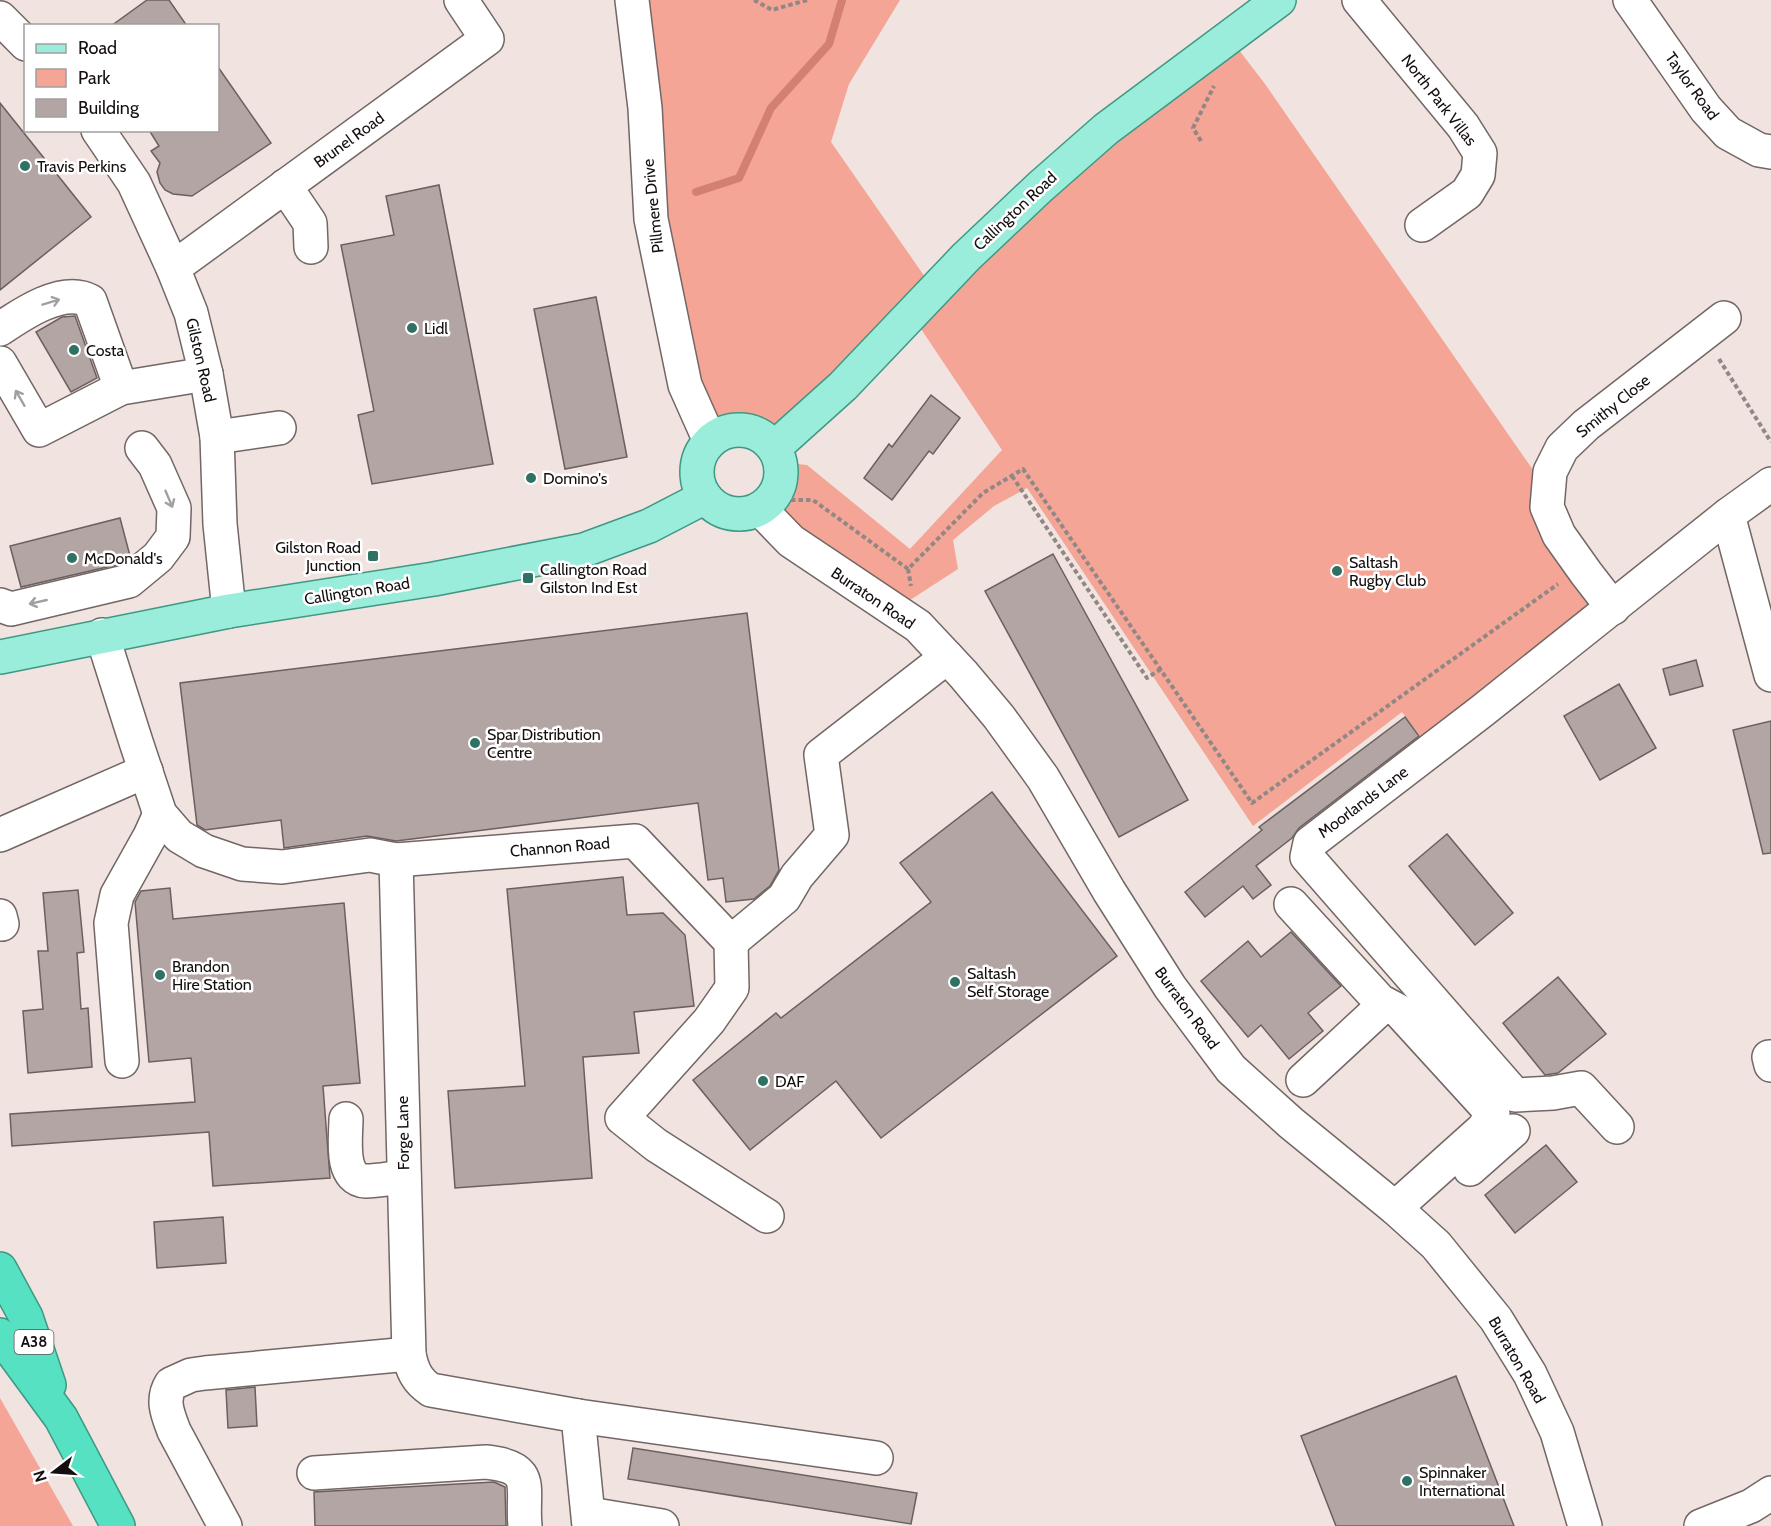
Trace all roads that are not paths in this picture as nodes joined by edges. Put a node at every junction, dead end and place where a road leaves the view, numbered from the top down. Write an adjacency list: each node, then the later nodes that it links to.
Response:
1 (461, 0): 10 (street, Brunel Road)
2 (632, 0): 21 (street, Pillmere Drive)
3 (1278, 0): 23 (main road, Callington Road)
4 (1359, 0): 11 (street, North Park Villas)
5 (1630, 0): 9 (street, Taylor Road)
6 (0, 18): 7 (street)
7 (24, 42)
8 (99, 132): 13 (street, Gilston Road)
9 (1771, 152)
10 (285, 186): 12 (street); 13 (street, Brunel Road)
11 (1422, 225)
12 (311, 247)
13 (173, 267): 17 (street, Gilston Road)
14 (1714, 326): 29 (street, Smithy Close)
15 (0, 329): 18 (street, one-way to 18)
16 (0, 363): 18 (street, one-way to 16)
17 (206, 374): 18 (street); 20 (street, Gilston Road)
18 (121, 388)
19 (279, 428): 20 (street)
20 (217, 437): 30 (street, Gilston Road)
21 (710, 441): 23 (main road); 25 (main road)
22 (142, 448): 28 (street, one-way to 28)
23 (774, 448): 26 (main road)
24 (1771, 484): 27 (street, Moorlands Lane)
25 (705, 497): 26 (main road); 30 (main road, Callington Road)
26 (766, 504): 33 (street, Burraton Road)
27 (1728, 515): 29 (street, Moorlands Lane); 34 (street)
28 (0, 605)
29 (1613, 608): 47 (street, Moorlands Lane)
30 (229, 611): 31 (main road, Callington Road)
31 (102, 635): 32 (main road, Callington Road); 35 (street, Channon Road)
32 (0, 657)
33 (947, 657): 42 (street); 51 (street, Burraton Road)
34 (1771, 675)
35 (146, 771): 36 (street, Channon Road); 37 (street)
36 (160, 813): 38 (street, Channon Road); 44 (street)
37 (0, 835)
38 (396, 860): 42 (street, Channon Road); 50 (street, Forge Lane)
39 (1291, 904): 43 (street)
40 (0, 916): 41 (street)
41 (0, 924)
42 (731, 942): 52 (street)
43 (1385, 1004): 45 (street); 49 (street)
44 (122, 1061)
45 (1303, 1080)
46 (346, 1119): 50 (street)
47 (1617, 1127)
48 (1513, 1131): 49 (street)
49 (1443, 1165): 51 (street)
50 (404, 1177): 55 (street, Forge Lane)
51 (1395, 1208): 66 (street, Burraton Road)
52 (767, 1216)
53 (0, 1269): 57 (highway, A38)
54 (0, 1335): 57 (highway, A38)
55 (409, 1354): 56 (street, Forge Lane); 63 (street)
56 (578, 1416): 58 (street); 61 (street)
57 (61, 1418): 62 (highway, A38)
58 (876, 1458)
59 (314, 1473): 64 (street)
60 (1768, 1500): 67 (street)
61 (589, 1520): 65 (street)
62 (118, 1526)
63 (225, 1526)
64 (525, 1526)
65 (662, 1526)
66 (1585, 1526)
67 (1701, 1526)

